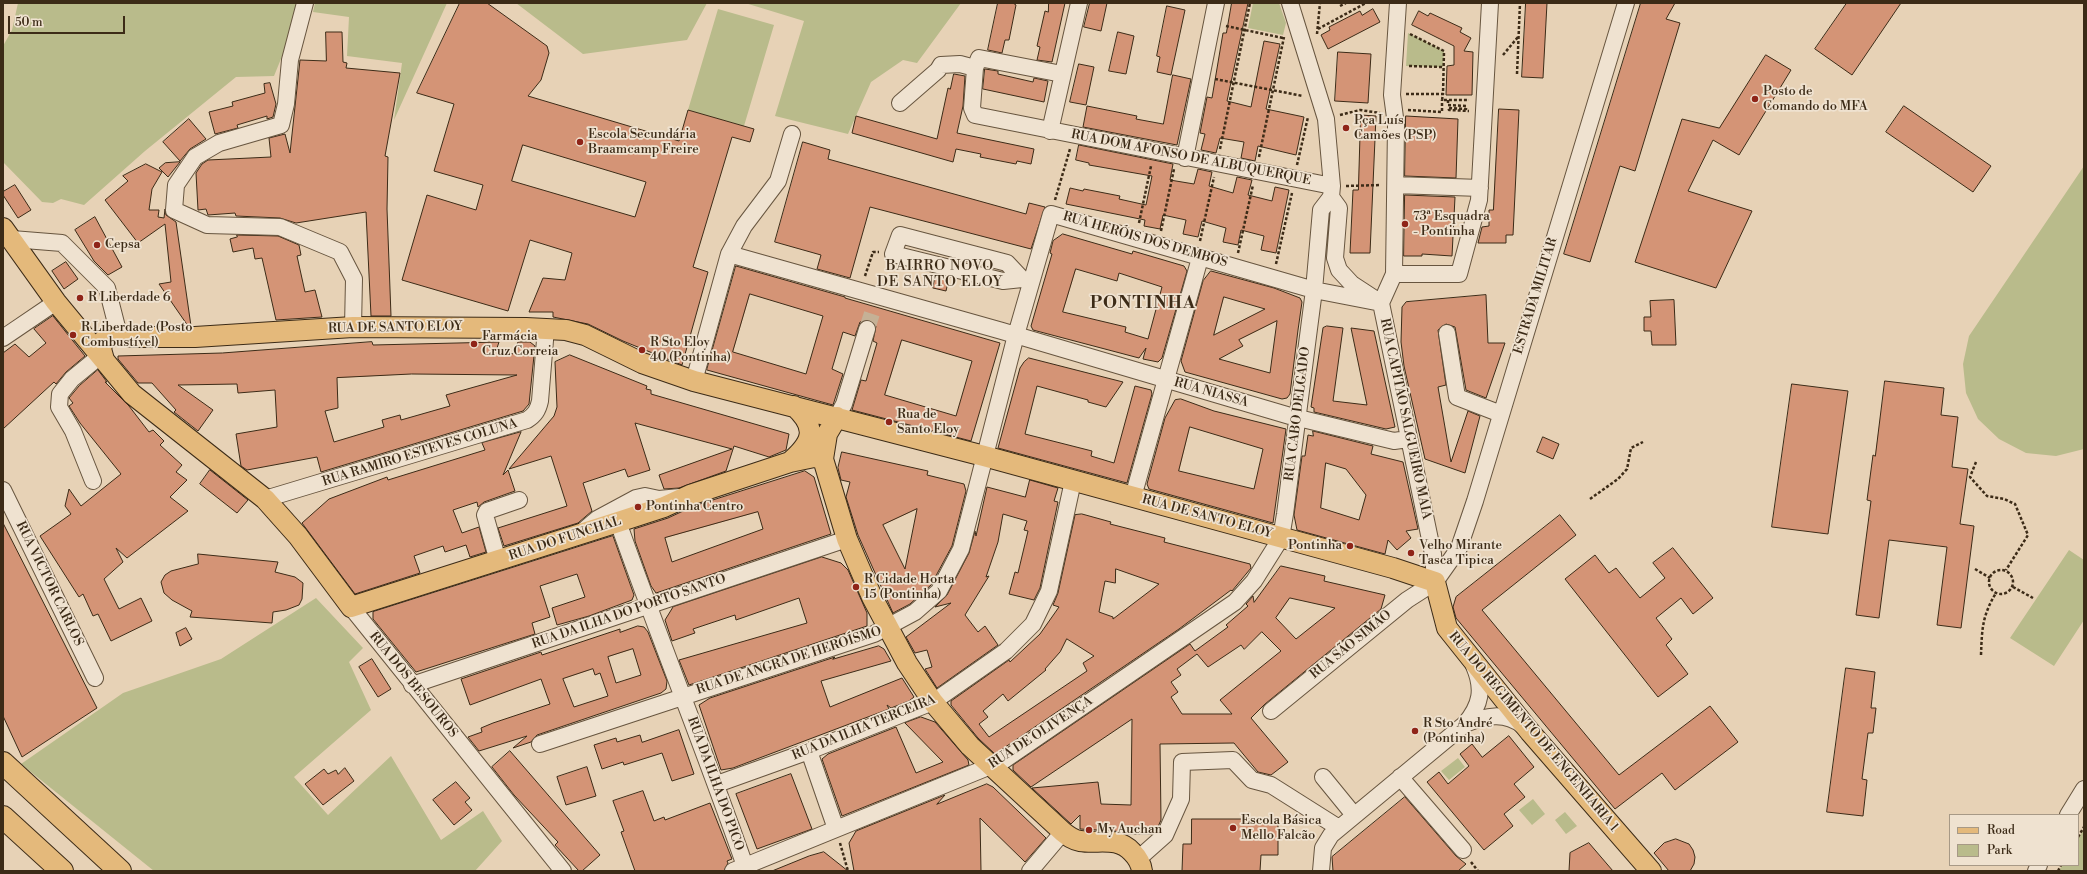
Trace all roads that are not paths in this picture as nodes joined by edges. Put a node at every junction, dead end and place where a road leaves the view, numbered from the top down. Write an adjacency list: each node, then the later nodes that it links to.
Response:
1 (305, 3): 26 (street)
2 (1079, 3): 9 (street)
3 (1216, 3): 13 (street)
4 (1290, 3): 16 (street)
5 (1398, 3): 14 (street)
6 (1490, 3): 15 (street)
7 (1626, 3): 37 (street, ESTRADA MILITAR)
8 (975, 68): 9 (street); 10 (street); 11 (street, RUA DOM AFONSO DE ALBUQUERQUE)
9 (1062, 74): 11 (street)
10 (900, 103)
11 (1050, 131): 13 (street, RUA DOM AFONSO DE ALBUQUERQUE)
12 (792, 134): 18 (street)
13 (1181, 157): 16 (street, RUA DOM AFONSO DE ALBUQUERQUE)
14 (1396, 185): 15 (street); 21 (street)
15 (1480, 188): 21 (street)
16 (1331, 191): 23 (street, RUA CABO DELGADO); 25 (street)
17 (8, 234): 24 (main road, RUA DOS BESOUROS); 30 (street)
18 (729, 254): 31 (street, RUA NIASSA); 35 (street)
19 (893, 254): 22 (street)
20 (1198, 257): 22 (street, RUA HERÓIS DOS DEMBOS); 23 (street, RUA HERÓIS DOS DEMBOS); 34 (street)
21 (1394, 274): 25 (street)
22 (1026, 280): 31 (street, RUA HERÓIS DOS DEMBOS)
23 (1314, 290): 25 (street, RUA HERÓIS DOS DEMBOS); 39 (street, RUA CABO DELGADO)
24 (56, 302): 30 (main road, RUA DE SANTO ELOY); 32 (street); 33 (main road, RUA DOS BESOUROS)
25 (1381, 303): 40 (street, RUA CAPITÃO SALGUEIRO MAIA)
26 (353, 327): 27 (main road, RUA DE SANTO ELOY); 30 (main road, RUA DE SANTO ELOY)
27 (546, 328): 35 (main road, RUA DE SANTO ELOY); 49 (street, RUA RAMIRO ESTEVES COLUNA)
28 (867, 329): 38 (street)
29 (1446, 333): 37 (street)
30 (114, 335): 33 (main road)
31 (1016, 335): 34 (street, RUA NIASSA); 41 (street, RUA DE ANGRA DE HEROÍSMO)
32 (3, 338)
33 (102, 358): 45 (street); 49 (main road, RUA DOS BESOUROS)
34 (1166, 380): 39 (street, RUA NIASSA); 48 (street)
35 (694, 381): 36 (main road, RUA DE SANTO ELOY)
36 (794, 406): 38 (main road, RUA DE SANTO ELOY); 43 (main road)
37 (1501, 414): 56 (street, ESTRADA MILITAR)
38 (837, 417): 41 (main road, RUA DE SANTO ELOY); 42 (main road)
39 (1298, 418): 40 (street, RUA NIASSA); 53 (street, RUA CABO DELGADO)
40 (1408, 439): 56 (street, RUA CAPITÃO SALGUEIRO MAIA)
41 (984, 456): 44 (main road, RUA DE SANTO ELOY); 59 (street, RUA DE ANGRA DE HEROÍSMO)
42 (823, 458): 43 (main road, RUA DO FUNCHAL); 54 (main road)
43 (790, 462): 47 (main road, RUA DO FUNCHAL)
44 (1073, 481): 48 (main road, RUA DE SANTO ELOY); 64 (street, RUA DA ILHA TERCEIRA)
45 (93, 482)
46 (3, 490): 61 (street, RUA VICTOR CARLOS)
47 (690, 495): 51 (main road, RUA DO FUNCHAL); 52 (street)
48 (1133, 497): 53 (main road, RUA DE SANTO ELOY)
49 (265, 499): 58 (main road, RUA DOS BESOUROS)
50 (519, 500): 55 (street)
51 (618, 522): 52 (main road, RUA DO FUNCHAL); 57 (street, RUA DA ILHA DO PICO)
52 (577, 535): 55 (main road, RUA DO FUNCHAL)
53 (1280, 538): 56 (main road, RUA DE SANTO ELOY); 71 (street, RUA DE OLIVENÇA)
54 (846, 539): 57 (street, RUA DA ILHA DO PORTO SANTO); 59 (main road)
55 (498, 561): 58 (main road, RUA DO FUNCHAL)
56 (1435, 582): 60 (main road, RUA DO REGIMENTO DE ENGENHARIA 1); 65 (street, RUA SÃO SIMÃO)
57 (648, 605): 62 (street, RUA DA ILHA DO PORTO SANTO); 63 (street, RUA DA ILHA DO PICO)
58 (351, 607): 62 (street, RUA DOS BESOUROS)
59 (888, 628): 63 (street, RUA DE ANGRA DE HEROÍSMO); 64 (main road)
60 (1468, 656): 66 (street); 67 (main road, RUA DO REGIMENTO DE ENGENHARIA 1)
61 (95, 678)
62 (412, 685): 87 (street, RUA DOS BESOUROS)
63 (683, 696): 68 (street, RUA DE ANGRA DE HEROÍSMO); 74 (street, RUA DA ILHA DO PICO)
64 (933, 702): 69 (street, RUA DA ILHA TERCEIRA); 71 (main road)
65 (1271, 711)
66 (1465, 724): 67 (street); 73 (street)
67 (1530, 732): 90 (main road, RUA DO REGIMENTO DE ENGENHARIA 1)
68 (540, 744)
69 (809, 752): 74 (street, RUA DA ILHA TERCEIRA); 80 (street)
70 (3, 763): 86 (highway)
71 (992, 767): 80 (street, RUA DE OLIVENÇA); 81 (main road)
72 (1323, 777): 77 (street)
73 (1400, 777): 77 (street); 82 (street)
74 (717, 784): 84 (street, RUA DA ILHA DO PICO)
75 (2084, 789): 76 (street)
76 (2069, 814)
77 (1354, 815): 79 (street)
78 (3, 817): 85 (highway)
79 (1339, 828): 83 (street); 89 (street)
80 (836, 830): 84 (street, RUA DE OLIVENÇA)
81 (1063, 832): 83 (main road); 88 (street)
82 (1463, 850)
83 (1140, 865)
84 (739, 869)
85 (62, 871)
86 (120, 871)
87 (563, 871)
88 (1030, 871)
89 (1320, 871)
90 (1651, 871)

